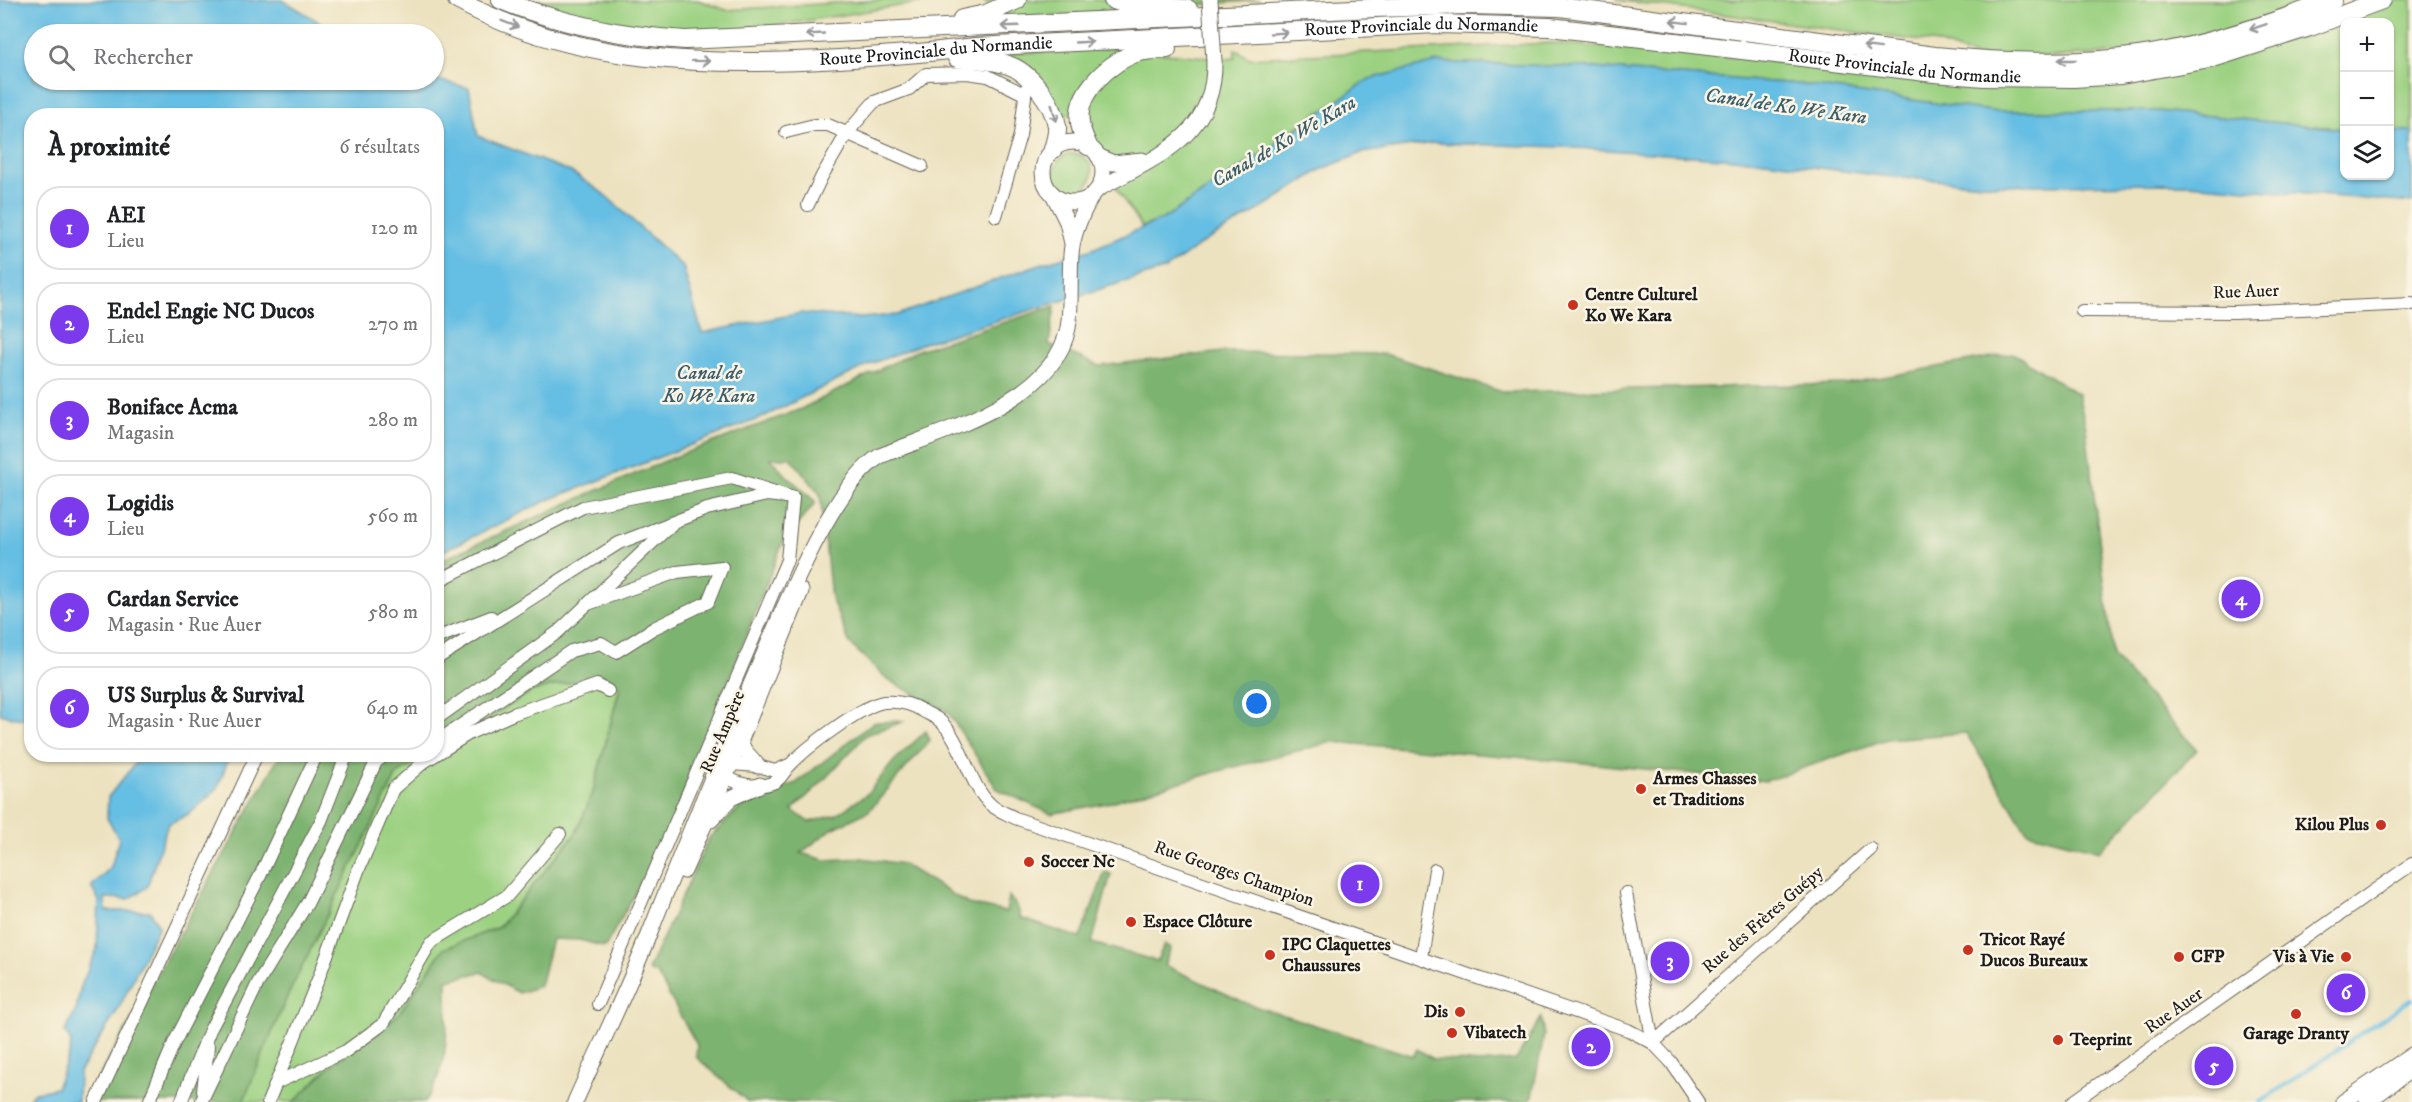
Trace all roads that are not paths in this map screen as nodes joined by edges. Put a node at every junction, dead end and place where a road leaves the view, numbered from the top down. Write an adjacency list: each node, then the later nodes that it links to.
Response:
1 (457, 0): 11 (highway, Route Provinciale du Normandie, one-way to 11)
2 (501, 0): 9 (highway, Route Provinciale du Normandie, one-way to 2)
3 (1017, 0): 9 (highway)
4 (1113, 0): 8 (highway)
5 (1210, 0): 17 (main road, bridge)
6 (2333, 0): 8 (highway, Route Provinciale du Normandie, one-way to 8)
7 (2382, 0): 10 (highway, Route Provinciale du Normandie, one-way to 7)
8 (1243, 15): 9 (highway, Route Provinciale du Normandie, one-way to 9)
9 (903, 30)
10 (1246, 34): 11 (highway, Route Provinciale du Normandie, one-way to 10); 16 (highway)
11 (926, 54): 12 (highway)
12 (1027, 87): 14 (street); 15 (highway, one-way to 15); 22 (street)
13 (786, 132): 14 (street)
14 (847, 134): 18 (street); 21 (street)
15 (1053, 149): 16 (main road); 20 (main road)
16 (1093, 151): 17 (main road); 19 (main road)
17 (1154, 158): 19 (main road)
18 (922, 166)
19 (1095, 192): 20 (main road); 23 (main road)
20 (1053, 194): 23 (main road)
21 (808, 205)
22 (996, 216)
23 (1071, 248): 28 (main road, Rue Ampère)
24 (2412, 304): 25 (street, Rue Auer)
25 (2082, 311)
26 (793, 498): 27 (street); 29 (street); 60 (street)
27 (675, 521): 30 (street); 31 (street)
28 (821, 532): 34 (main road, Rue Ampère); 38 (main road, Rue Ampère)
29 (444, 578)
30 (588, 604): 36 (street); 37 (street)
31 (514, 608): 32 (street); 33 (street)
32 (444, 635)
33 (444, 654)
34 (763, 657): 49 (street); 51 (main road, Rue Ampère)
35 (608, 691): 39 (street)
36 (444, 712)
37 (444, 737)
38 (740, 741): 47 (main road); 49 (main road, Rue Ampère)
39 (444, 750)
40 (253, 762): 67 (street)
41 (312, 762): 68 (street)
42 (344, 762): 61 (street)
43 (376, 762): 65 (street)
44 (416, 762): 48 (street)
45 (427, 762): 48 (street)
46 (790, 765): 47 (street); 50 (street, Rue Georges Champion); 59 (street, Rue Georges Champion)
47 (758, 766): 49 (street)
48 (415, 770): 64 (street)
49 (726, 770): 50 (street); 51 (street); 53 (main road, Rue Ampère)
50 (760, 785): 53 (main road)
51 (706, 788): 58 (main road, Rue Ampère)
52 (560, 834): 64 (street)
53 (699, 836): 58 (main road, Rue Ampère)
54 (1871, 849): 62 (street, Rue des Frères Guépy)
55 (2412, 864): 73 (street, Rue Auer)
56 (1435, 870): 59 (street)
57 (1626, 893): 62 (street)
58 (647, 940): 71 (main road, Rue Ampère)
59 (1422, 957): 62 (street, Rue Georges Champion)
60 (598, 1004)
61 (210, 1030): 65 (street); 69 (street)
62 (1653, 1043): 72 (street, Rue Georges Champion)
63 (2408, 1062): 66 (main road); 74 (main road)
64 (276, 1083): 70 (street)
65 (202, 1101)
66 (2368, 1101)
67 (96, 1102)
68 (149, 1102)
69 (182, 1102)
70 (268, 1102)
71 (575, 1102)
72 (1698, 1102)
73 (2073, 1102)
74 (2343, 1102)

